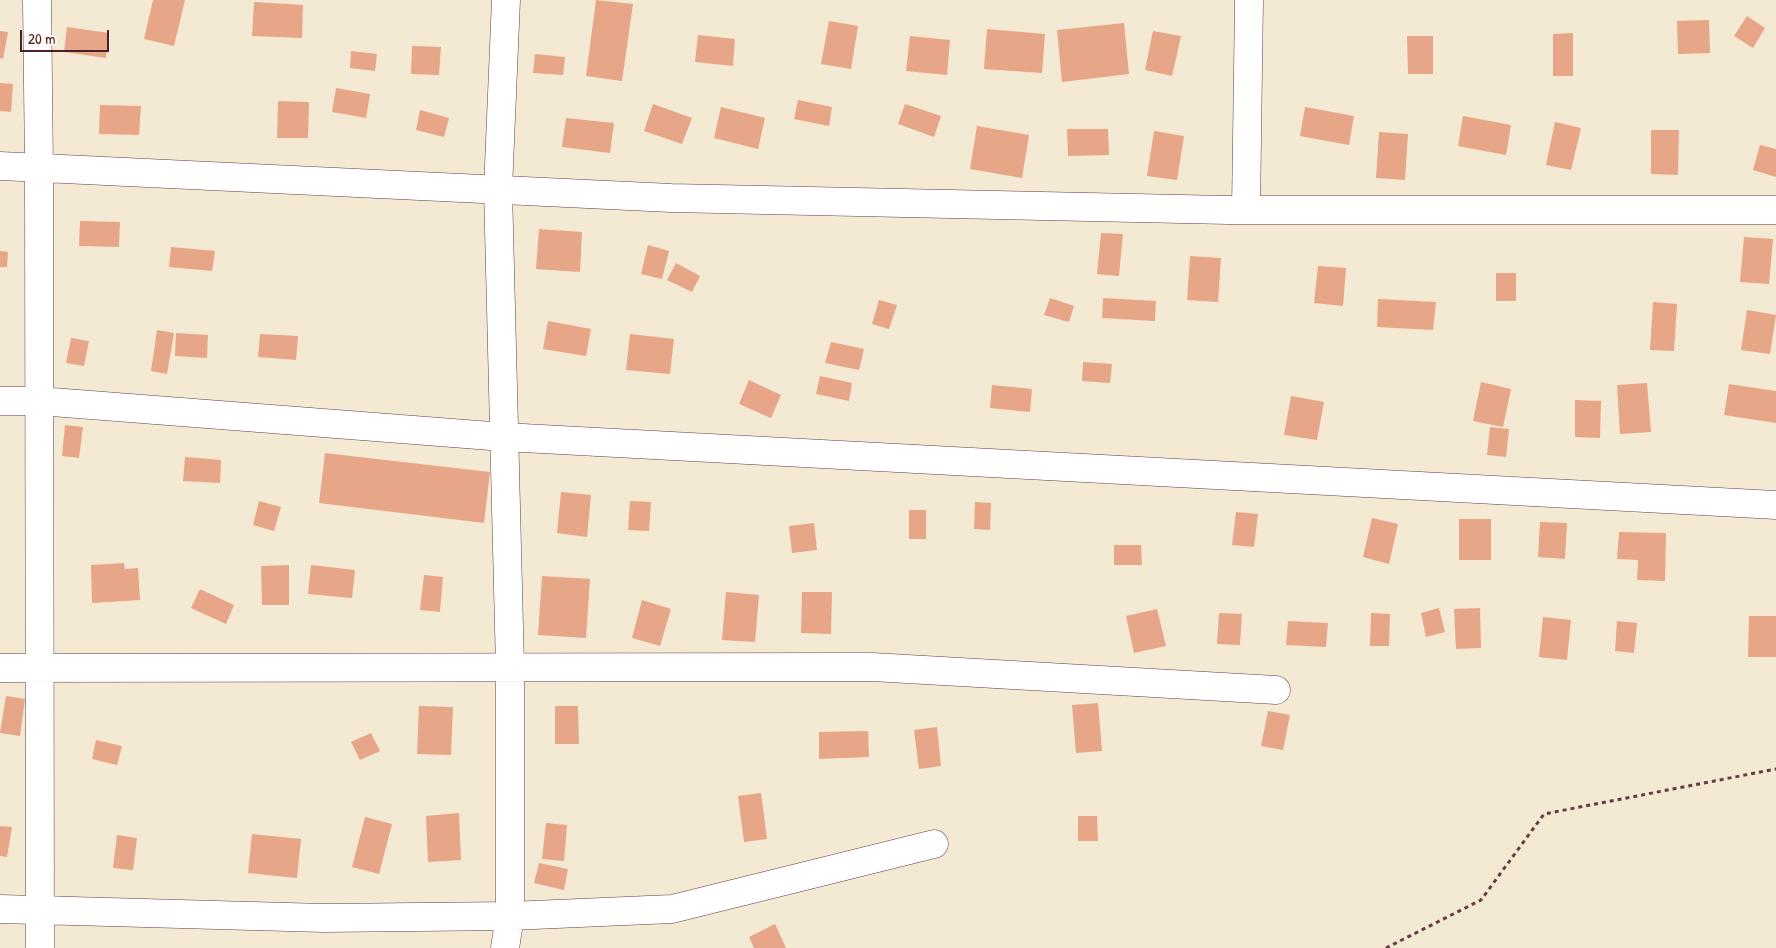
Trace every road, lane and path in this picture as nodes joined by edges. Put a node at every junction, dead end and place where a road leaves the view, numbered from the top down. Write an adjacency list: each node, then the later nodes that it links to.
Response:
1 (37, 0): 5 (street)
2 (506, 0): 6 (street)
3 (1249, 0): 7 (street)
4 (0, 166): 5 (street)
5 (39, 167): 6 (street); 10 (street)
6 (498, 189): 7 (street); 11 (street)
7 (1246, 210): 8 (street)
8 (1776, 210)
9 (0, 401): 10 (street)
10 (39, 401): 11 (street); 14 (street)
11 (504, 437): 12 (street); 15 (street)
12 (1776, 505)
13 (0, 668): 14 (street)
14 (39, 668): 15 (street); 20 (street)
15 (510, 668): 16 (street); 21 (street)
16 (1276, 690)
17 (1776, 769): 24 (path)
18 (934, 844): 21 (street)
19 (0, 909): 20 (street)
20 (40, 910): 21 (street); 22 (street)
21 (510, 916): 23 (street)
22 (40, 948)
23 (505, 948)
24 (1386, 948)

